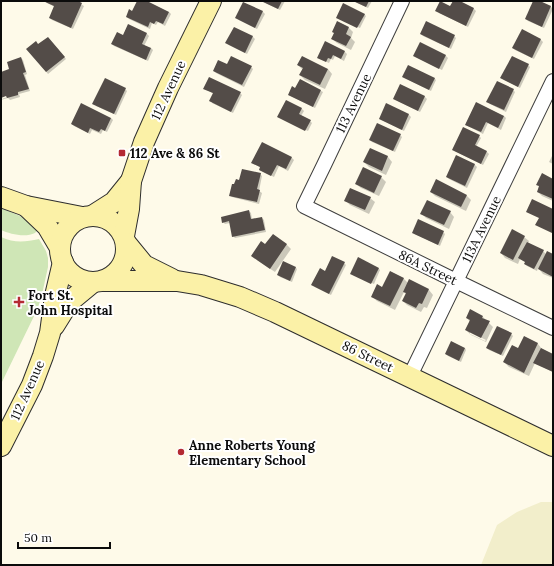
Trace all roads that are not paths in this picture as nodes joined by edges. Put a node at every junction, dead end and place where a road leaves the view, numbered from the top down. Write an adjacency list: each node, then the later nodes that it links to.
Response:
1 (211, 1): 4 (street, 112 Avenue)
2 (402, 1): 7 (street, 113 Avenue)
3 (553, 81): 11 (street, 113A Avenue)
4 (131, 181): 8 (street, 112 Avenue); 9 (street, 112 Avenue)
5 (1, 197): 6 (street)
6 (26, 206): 8 (street); 10 (street)
7 (304, 206): 11 (street, 86A Street)
8 (87, 216): 9 (street); 10 (street)
9 (125, 239): 12 (street); 13 (street, 86 Street)
10 (61, 255): 12 (street); 15 (street, 112 Avenue)
11 (456, 281): 14 (street, 86A Street); 16 (street, 113A Avenue)
12 (98, 282): 13 (street, 86 Street); 15 (street, 112 Avenue)
13 (177, 282): 16 (street, 86 Street)
14 (553, 328)
15 (50, 333): 17 (street, 112 Avenue)
16 (410, 376): 18 (street, 86 Street)
17 (1, 446)
18 (553, 446)

